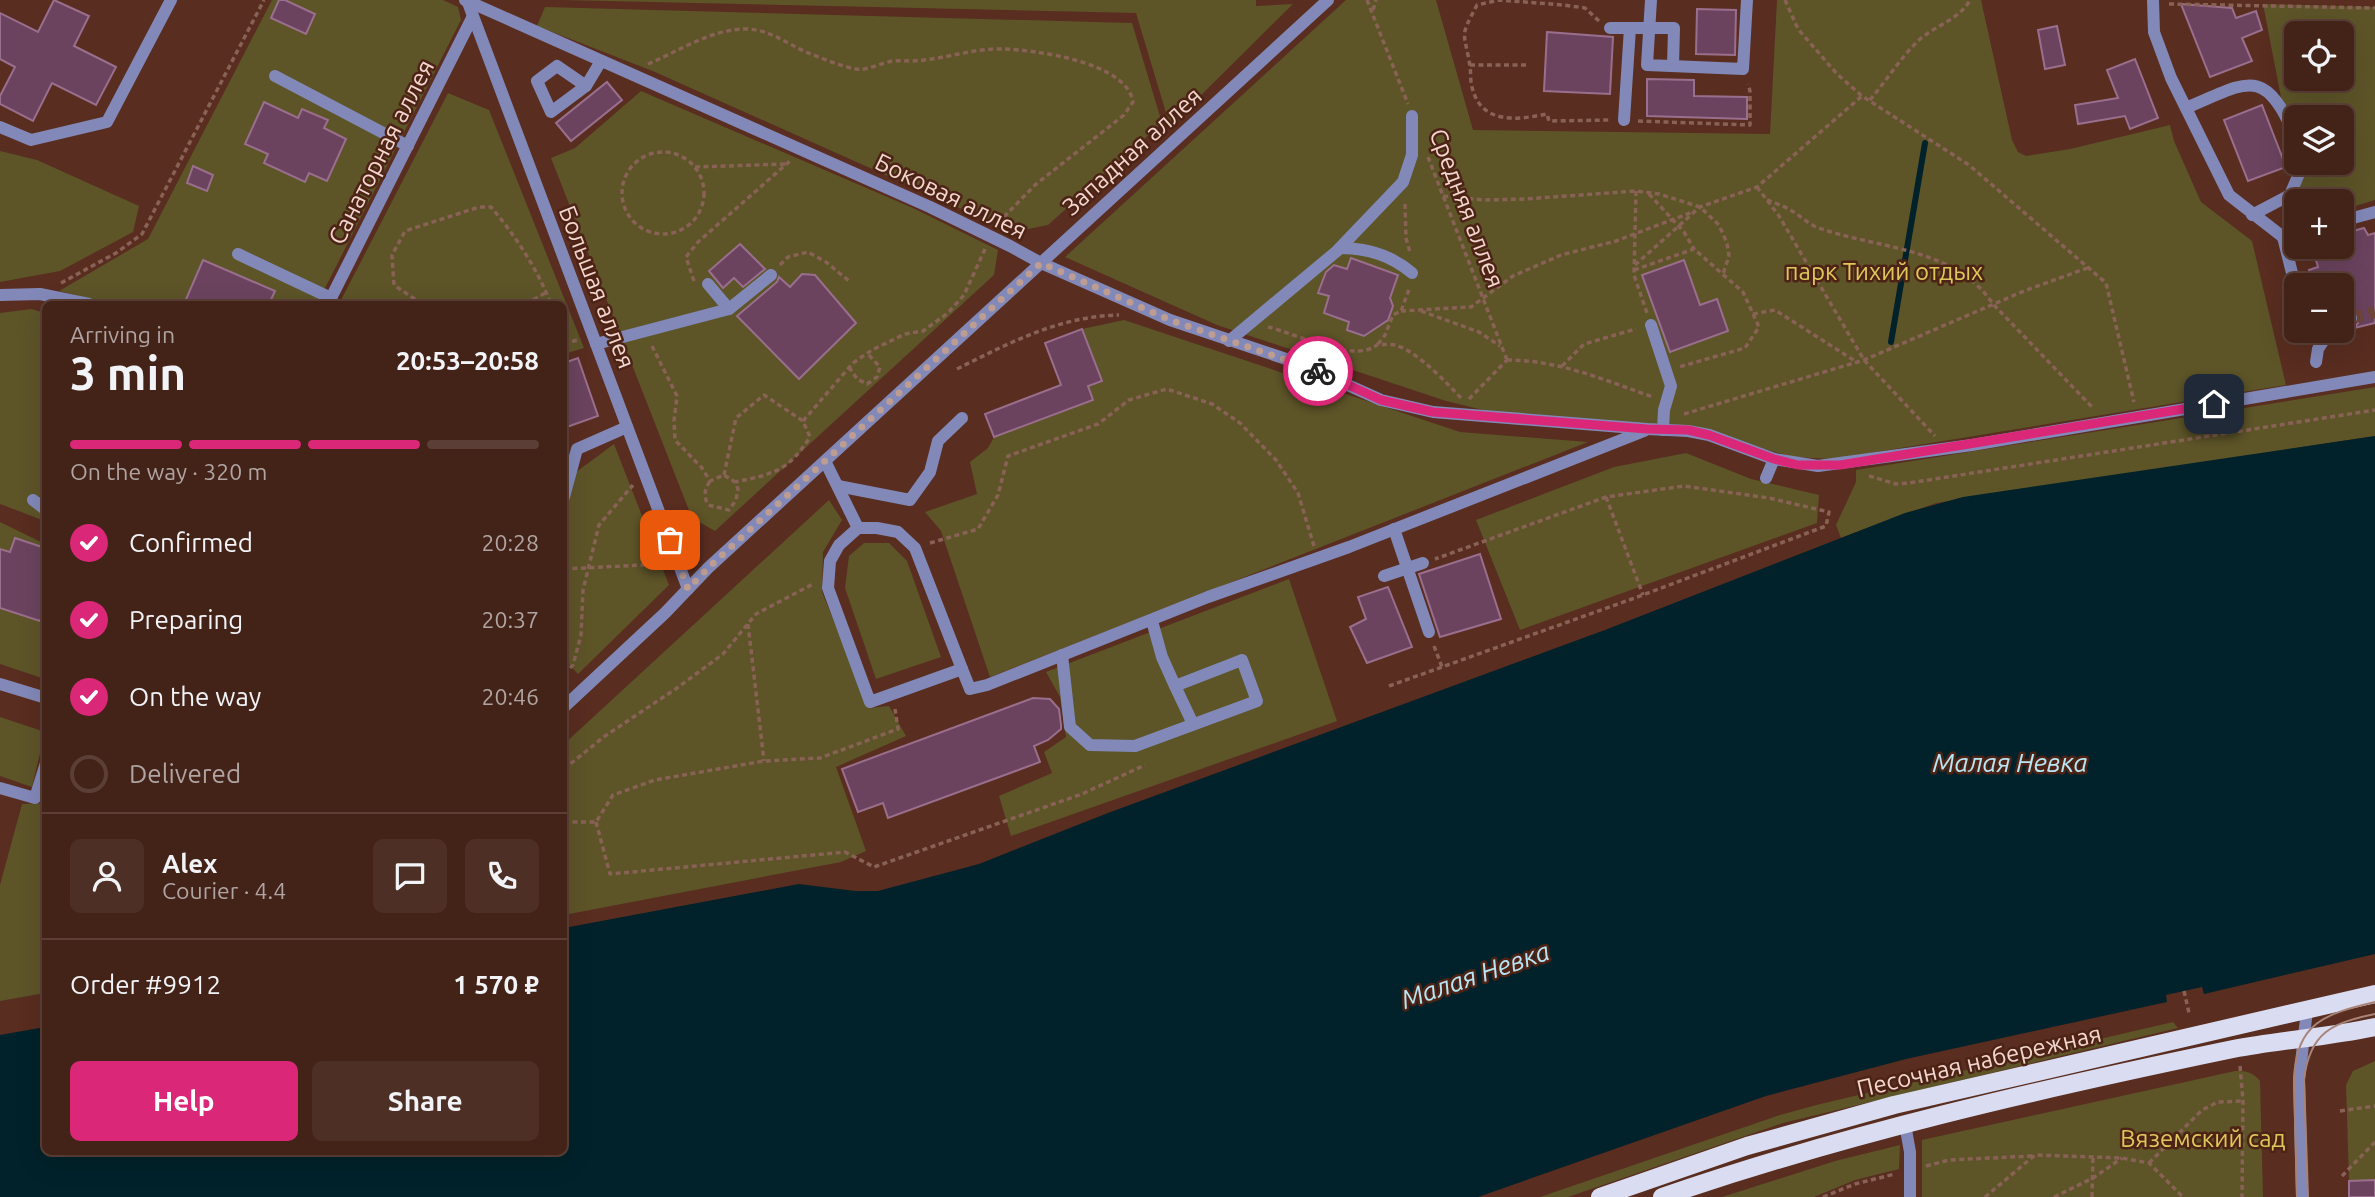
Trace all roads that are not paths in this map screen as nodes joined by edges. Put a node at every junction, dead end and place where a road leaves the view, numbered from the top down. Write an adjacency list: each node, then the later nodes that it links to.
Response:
1 (171, 0): 22 (street)
2 (466, 0): 7 (street, Боковая аллея); 8 (street, Большая аллея)
3 (1328, 0): 31 (street, Западная аллея)
4 (1651, 0): 11 (street)
5 (1747, 0): 15 (street)
6 (2153, 2): 18 (street)
7 (491, 11): 8 (street); 12 (street, Боковая аллея)
8 (472, 18): 23 (street, Санаторная аллея); 43 (street, Большая аллея)
9 (1610, 28): 10 (street)
10 (1630, 28): 11 (street); 13 (street)
11 (1649, 28): 14 (street); 15 (street)
12 (601, 61): 17 (street); 31 (street, Боковая аллея)
13 (1627, 64): 14 (street); 21 (street)
14 (1647, 65): 15 (street)
15 (1673, 66)
16 (275, 76): 23 (street)
17 (586, 86)
18 (2186, 108): 19 (street); 26 (street)
19 (2284, 115)
20 (1412, 116): 29 (street)
21 (1624, 120)
22 (0, 127)
23 (408, 146): 38 (street, Санаторная аллея)
24 (2298, 175): 26 (street)
25 (2375, 212): 27 (street)
26 (2252, 215): 28 (street)
27 (2354, 218)
28 (2283, 237): 33 (street)
29 (1340, 248): 32 (street); 41 (street)
30 (237, 254): 38 (street)
31 (1041, 263): 41 (street, Боковая аллея); 51 (street, Западная аллея)
32 (1412, 273)
33 (2292, 273)
34 (771, 275): 39 (street)
35 (708, 284): 39 (street)
36 (0, 295): 37 (street)
37 (76, 301)
38 (330, 301)
39 (729, 309): 43 (street)
40 (1651, 325): 49 (street)
41 (1228, 341): 48 (street, Боковая аллея)
42 (2322, 343): 44 (street)
43 (596, 344): 47 (street, Большая аллея)
44 (2316, 362)
45 (2375, 377): 50 (street, Боковая аллея)
46 (962, 418): 54 (street)
47 (627, 427): 53 (street); 62 (street, Большая аллея)
48 (1647, 429): 49 (street, Боковая аллея); 58 (street)
49 (1663, 430): 50 (street, Боковая аллея)
50 (1774, 459): 52 (street)
51 (825, 461): 54 (street); 62 (street, Западная аллея)
52 (1766, 478)
53 (567, 486)
54 (838, 486): 57 (street)
55 (33, 500): 56 (street)
56 (42, 507)
57 (858, 528): 66 (street); 66 (street)
58 (1394, 529): 60 (street); 63 (street)
59 (1423, 563): 60 (street)
60 (1407, 568): 61 (street); 64 (street)
61 (1384, 576)
62 (688, 589): 70 (street, Западная аллея)
63 (1152, 621): 65 (street); 68 (street)
64 (1429, 632)
65 (1062, 655): 66 (street); 71 (street)
66 (962, 668)
67 (0, 684): 69 (street)
68 (1175, 686): 71 (street); 71 (street)
69 (42, 697)
70 (568, 702)
71 (1194, 724)
72 (42, 777): 73 (street)
73 (0, 788)
74 (2375, 994): 75 (main road, Песочная набережная)
75 (2306, 1010): 77 (street); 79 (main road, Песочная набережная)
76 (2375, 1027): 77 (main road, Песочная набережная)
77 (2304, 1039): 78 (main road, Песочная набережная); 82 (street)
78 (1905, 1124): 80 (main road, Песочная набережная); 81 (street)
79 (1600, 1197)
80 (1662, 1197)
81 (1910, 1197)
82 (2302, 1197)

